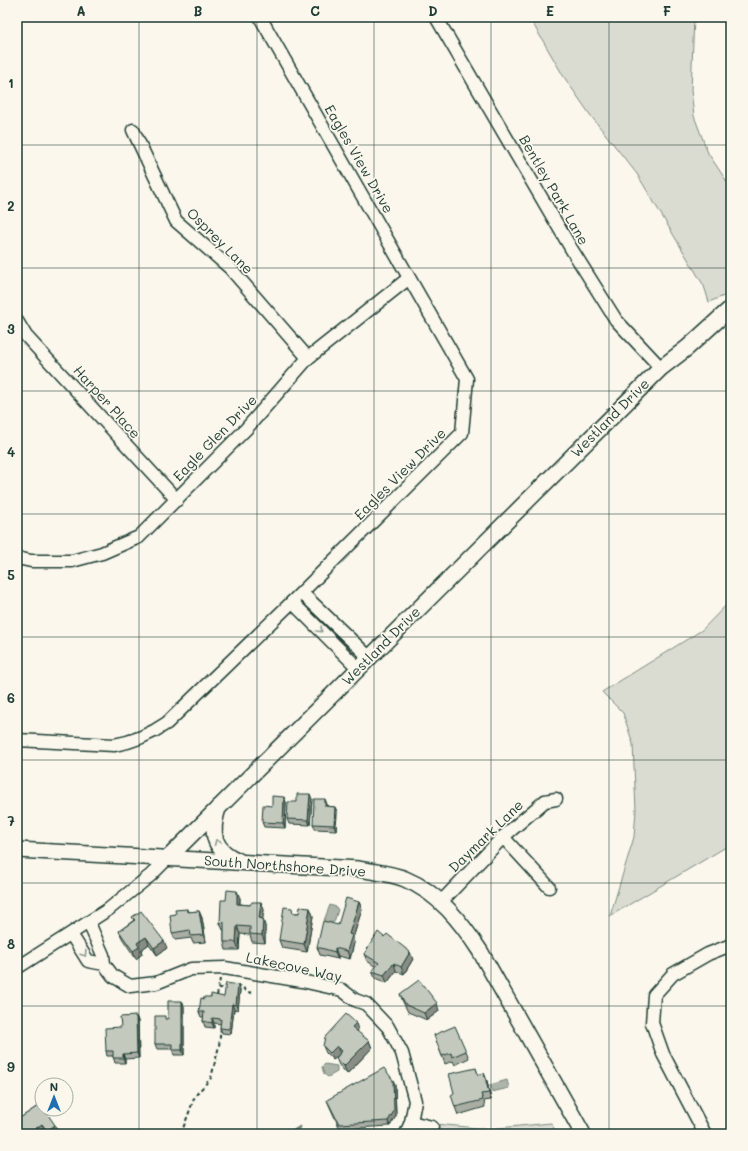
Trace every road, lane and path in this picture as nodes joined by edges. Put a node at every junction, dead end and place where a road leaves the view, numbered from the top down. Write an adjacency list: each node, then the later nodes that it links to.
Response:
1 (260, 17): 4 (street, Eagles View Drive)
2 (436, 17): 8 (street, Bentley Park Lane)
3 (133, 130): 7 (street, Osprey Lane)
4 (409, 278): 7 (street, Eagle Glen Drive); 11 (street, Eagles View Drive)
5 (731, 308): 8 (main road, Westland Drive)
6 (17, 321): 9 (street, Harper Place)
7 (308, 358): 9 (street, Eagle Glen Drive)
8 (661, 368): 13 (main road, Westland Drive)
9 (177, 500): 10 (street, Eagle Glen Drive)
10 (17, 558)
11 (302, 593): 12 (street, Eagles View Drive); 13 (street)
12 (292, 602): 14 (street, one-way to 14); 15 (street, Eagles View Drive)
13 (370, 658): 14 (main road, Westland Drive)
14 (359, 669): 17 (main road, Westland Drive)
15 (17, 740)
16 (556, 799): 18 (street, Daymark Lane)
17 (218, 808): 20 (main road, Westland Drive); 21 (main road, one-way to 17)
18 (504, 837): 22 (street); 23 (street, Daymark Lane)
19 (17, 850): 20 (main road, South Northshore Drive)
20 (168, 858): 21 (main road, South Northshore Drive); 24 (street, Westland Drive)
21 (244, 863): 23 (main road, South Northshore Drive)
22 (549, 887)
23 (441, 902): 40 (main road, South Northshore Drive)
24 (89, 923): 25 (street, Westland Drive); 28 (street, Lakecove Way)
25 (71, 934): 27 (street, Westland Drive); 28 (street, Lakecove Way, one-way to 28)
26 (731, 945): 41 (street)
27 (19, 963)
28 (104, 964): 29 (street, Lakecove Way)
29 (221, 968): 32 (path); 36 (street, Lakecove Way)
30 (228, 985): 32 (path)
31 (235, 986): 33 (path)
32 (218, 989): 34 (path)
33 (252, 993)
34 (217, 999)
35 (221, 1024): 38 (path)
36 (411, 1122): 37 (street); 39 (street, Lakecove Way)
37 (432, 1127)
38 (181, 1134)
39 (406, 1134)
40 (583, 1134)
41 (705, 1134)

